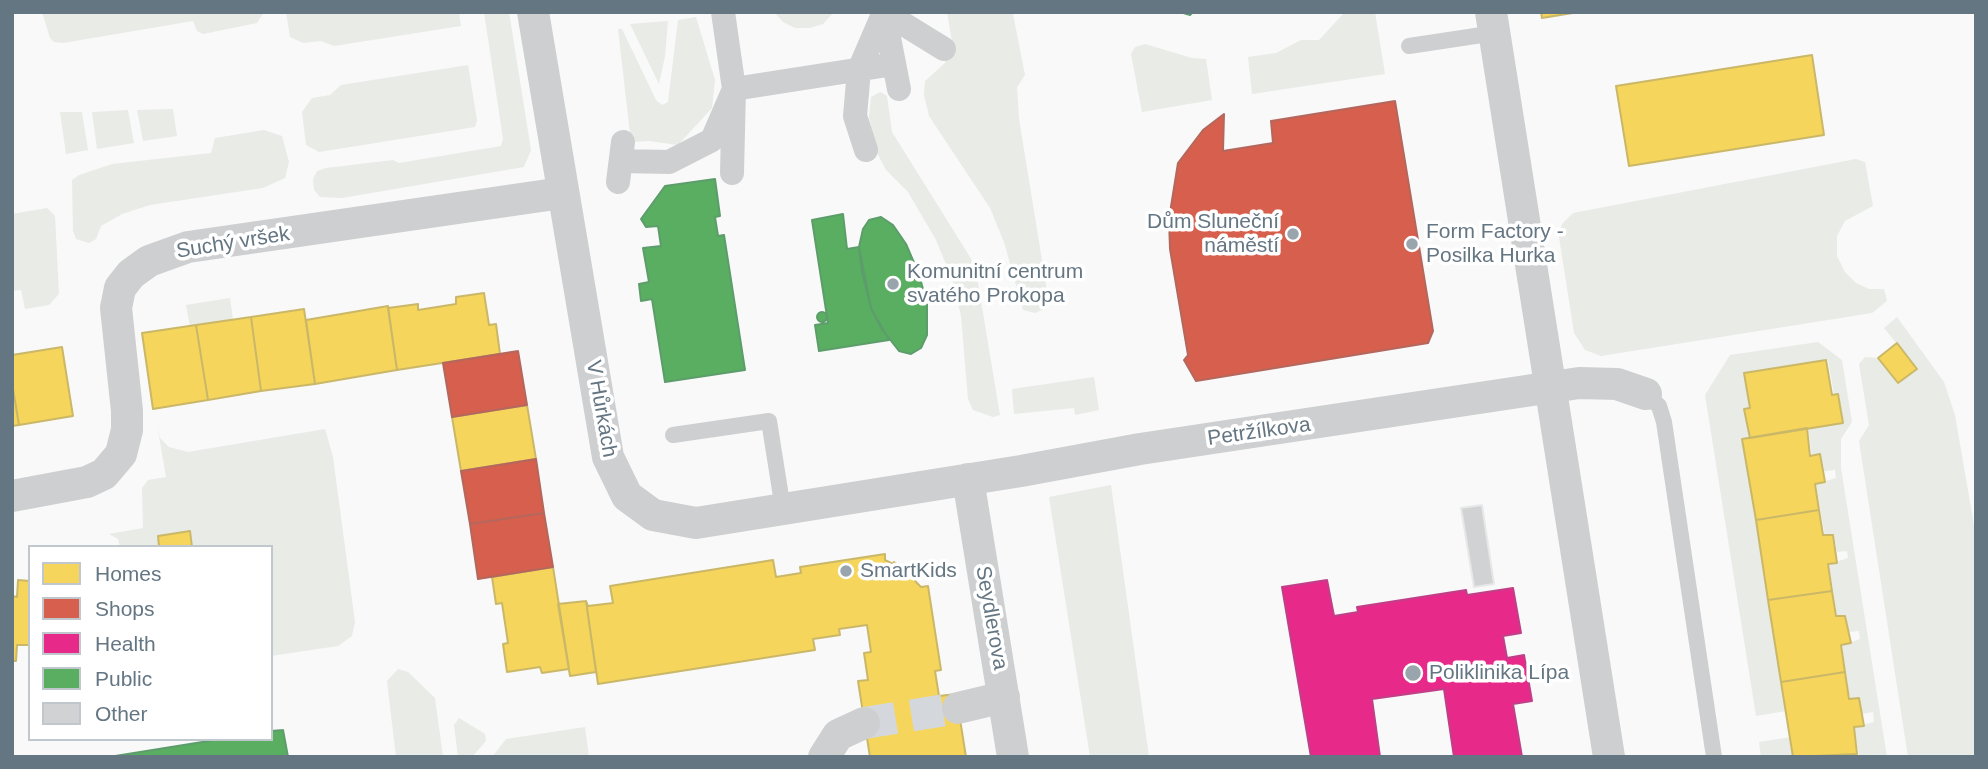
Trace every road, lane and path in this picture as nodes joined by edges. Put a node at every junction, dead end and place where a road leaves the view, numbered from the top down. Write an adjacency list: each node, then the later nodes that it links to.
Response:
1 (533, 12): 14 (street, V Hůrkách)
2 (723, 12): 9 (street)
3 (884, 12): 6 (street)
4 (1493, 22): 5 (lane); 15 (street)
5 (1409, 46)
6 (944, 49)
7 (894, 64): 8 (street); 8 (street); 10 (street)
8 (859, 70): 9 (street); 11 (street)
9 (734, 89): 12 (street); 13 (street)
10 (899, 89)
11 (866, 150)
12 (621, 162)
13 (732, 173)
14 (562, 193): 19 (street, Suchý vršek); 20 (street, V Hůrkách)
15 (1551, 387): 16 (street, Petržílkova); 18 (street, Petržílkova); 26 (street)
16 (1646, 394): 27 (lane, Petržílkova)
17 (673, 435): 20 (lane)
18 (968, 480): 20 (street, V Hůrkách); 21 (street, Seydlerova)
19 (12, 496)
20 (783, 509)
21 (1004, 697): 22 (street); 25 (street, Seydlerova)
22 (958, 708)
23 (864, 723): 24 (street)
24 (824, 757)
25 (1013, 757)
26 (1609, 757)
27 (1714, 757)

